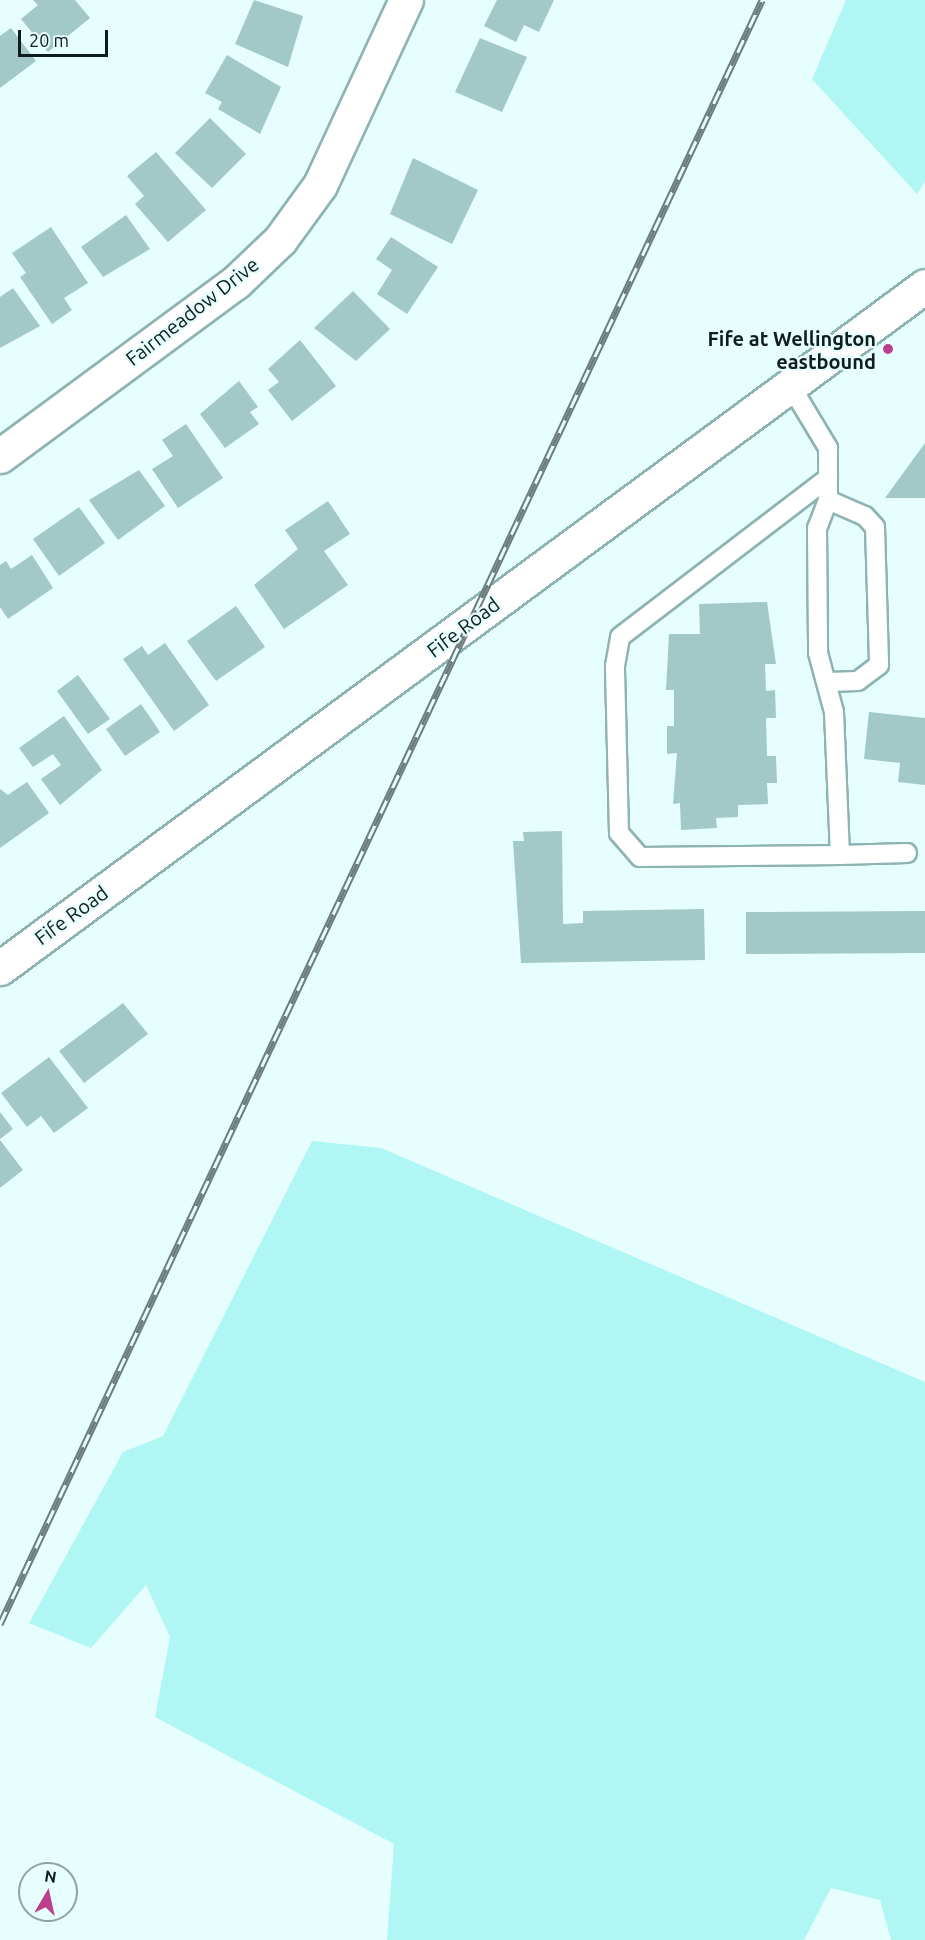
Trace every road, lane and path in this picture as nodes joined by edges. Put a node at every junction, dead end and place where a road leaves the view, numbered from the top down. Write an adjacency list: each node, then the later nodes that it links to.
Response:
1 (405, 0): 4 (street, Fairmeadow Drive)
2 (925, 286): 3 (street, Fife Road)
3 (789, 383): 5 (lane); 10 (street, Fife Road)
4 (0, 456)
5 (828, 478): 6 (lane); 9 (lane)
6 (828, 500): 7 (lane); 7 (lane)
7 (830, 682): 9 (lane)
8 (907, 854): 9 (lane)
9 (840, 855)
10 (0, 968)

